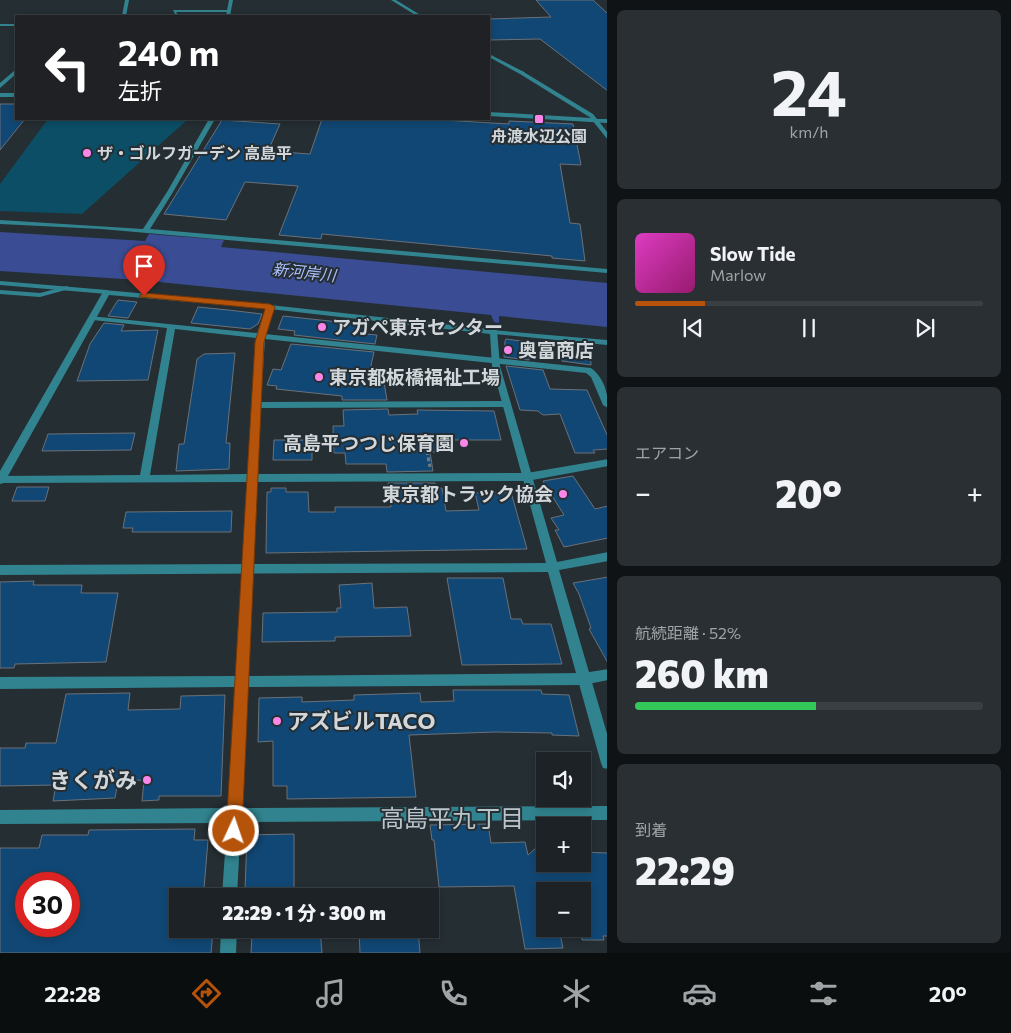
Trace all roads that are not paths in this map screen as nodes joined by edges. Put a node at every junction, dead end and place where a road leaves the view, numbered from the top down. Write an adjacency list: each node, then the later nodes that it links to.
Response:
1 (0, 0): 2 (street)
2 (10, 0)
3 (127, 0): 7 (street)
4 (231, 0): 6 (street)
5 (392, 0): 9 (street)
6 (228, 14): 8 (lane)
7 (124, 15)
8 (176, 15)
9 (418, 15)
10 (0, 25): 11 (street)
11 (15, 25)
12 (490, 56): 19 (street)
13 (15, 73): 14 (street)
14 (0, 86)
15 (0, 95): 16 (street)
16 (15, 96)
17 (490, 114): 19 (street)
18 (211, 120): 23 (street)
19 (595, 120): 20 (street); 21 (street)
20 (607, 121)
21 (607, 138)
22 (0, 222): 23 (street)
23 (145, 231): 24 (street)
24 (607, 271)
25 (0, 282): 26 (street)
26 (67, 288): 27 (lane); 28 (street)
27 (0, 292)
28 (107, 292): 29 (street); 30 (street)
29 (270, 307): 32 (street); 33 (street)
30 (93, 318): 31 (street); 43 (street)
31 (171, 326): 33 (street); 42 (street)
32 (494, 332): 34 (street); 35 (street)
33 (261, 335): 35 (street); 37 (street)
34 (607, 343)
35 (494, 360): 36 (street); 38 (street)
36 (506, 404): 37 (street); 40 (street)
37 (256, 405): 41 (street)
38 (607, 405)
39 (607, 462): 40 (street)
40 (527, 477): 41 (street); 45 (street)
41 (253, 478): 42 (street); 46 (street)
42 (144, 479): 43 (street)
43 (0, 480)
44 (607, 556): 45 (street)
45 (552, 567): 46 (street); 49 (street)
46 (247, 569): 47 (street); 50 (street)
47 (0, 570)
48 (607, 674): 49 (street)
49 (583, 679): 50 (street); 52 (street)
50 (242, 680): 51 (street); 54 (street)
51 (0, 683)
52 (607, 763)
53 (607, 813): 54 (street)
54 (235, 815): 55 (street); 56 (street)
55 (0, 817)
56 (230, 888)
57 (229, 938): 58 (street)
58 (228, 953)

